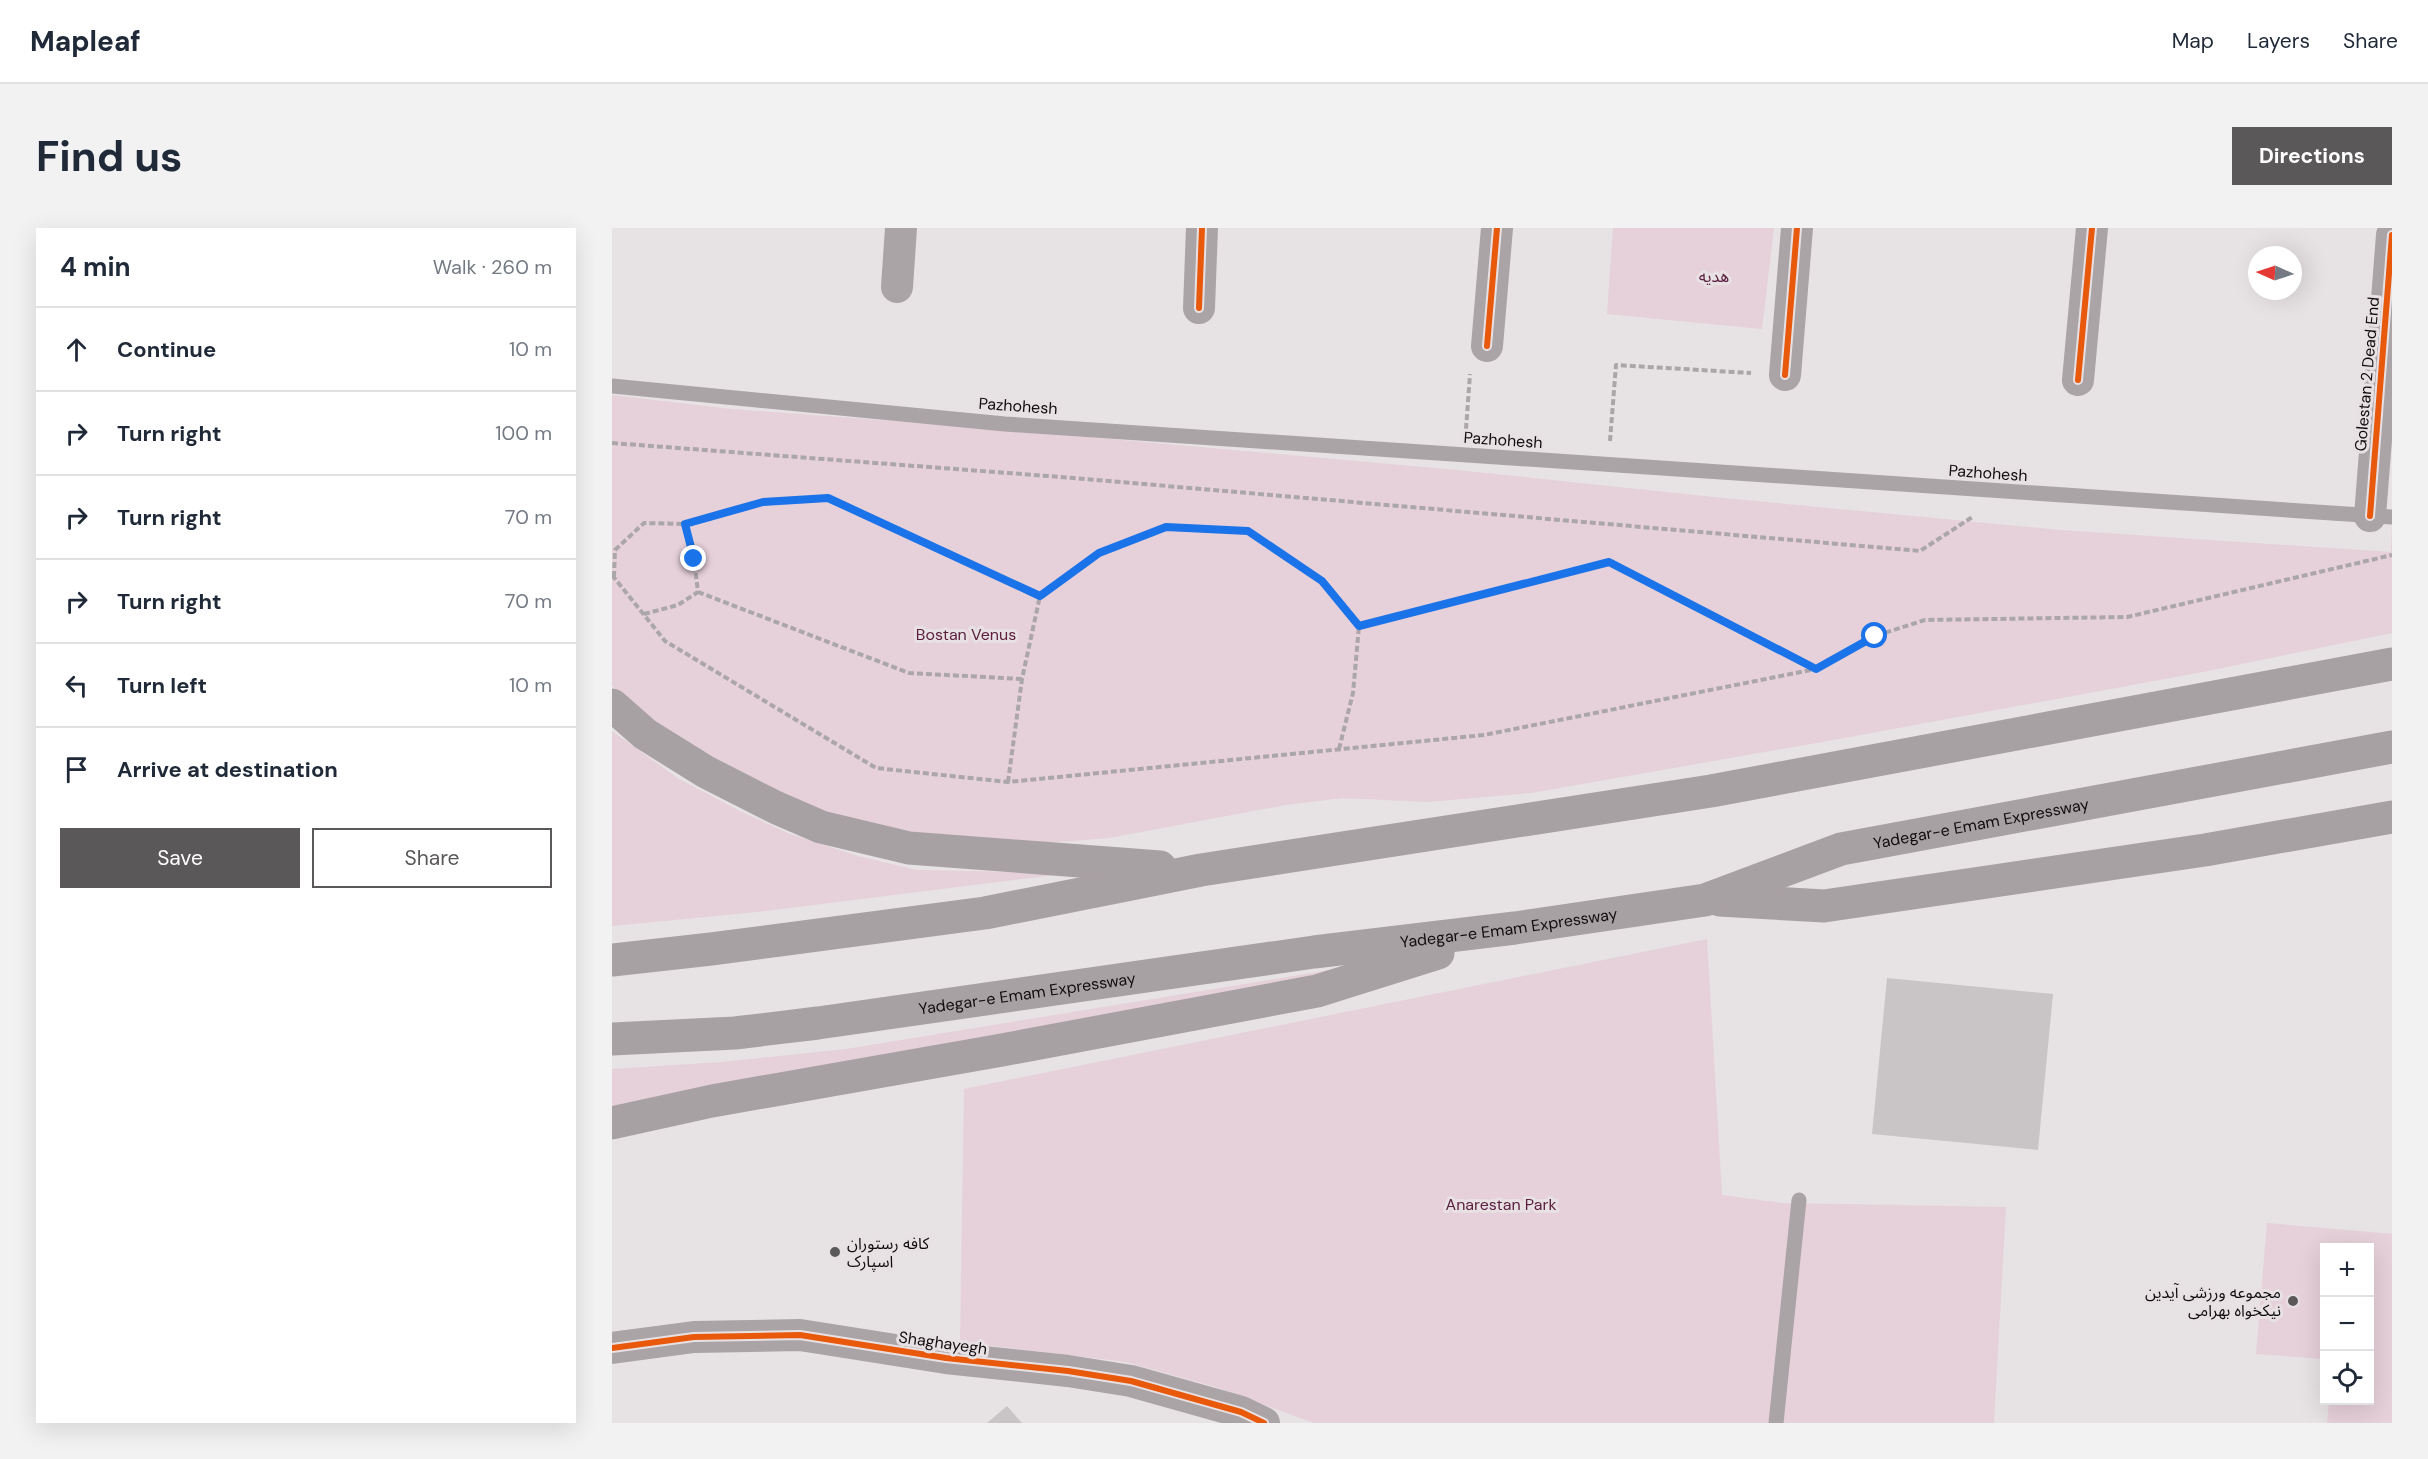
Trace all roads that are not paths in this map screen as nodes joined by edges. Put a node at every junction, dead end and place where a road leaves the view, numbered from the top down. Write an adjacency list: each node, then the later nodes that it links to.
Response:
1 (901, 228): 7 (street)
2 (1202, 228): 8 (street)
3 (1497, 228): 9 (street)
4 (1797, 228): 10 (street)
5 (2092, 228): 11 (street)
6 (2392, 235): 13 (street, Golestan 2 Dead End)
7 (897, 287)
8 (1199, 308)
9 (1486, 346)
10 (1785, 375)
11 (2078, 380)
12 (612, 386): 13 (lane, Pazhohesh)
13 (2381, 516)
14 (2392, 664): 18 (highway)
15 (612, 705): 18 (highway)
16 (2392, 747): 19 (highway, Yadegar-e Emam Expressway)
17 (2392, 817): 19 (highway)
18 (1201, 870): 21 (highway)
19 (1705, 900): 20 (highway, Yadegar-e Emam Expressway)
20 (1515, 928): 22 (highway, Yadegar-e Emam Expressway); 23 (highway)
21 (612, 960)
22 (612, 1039)
23 (612, 1123)
24 (1799, 1200): 27 (lane)
25 (612, 1348): 26 (street, Shaghayegh)
26 (1264, 1423)
27 (1776, 1423)

